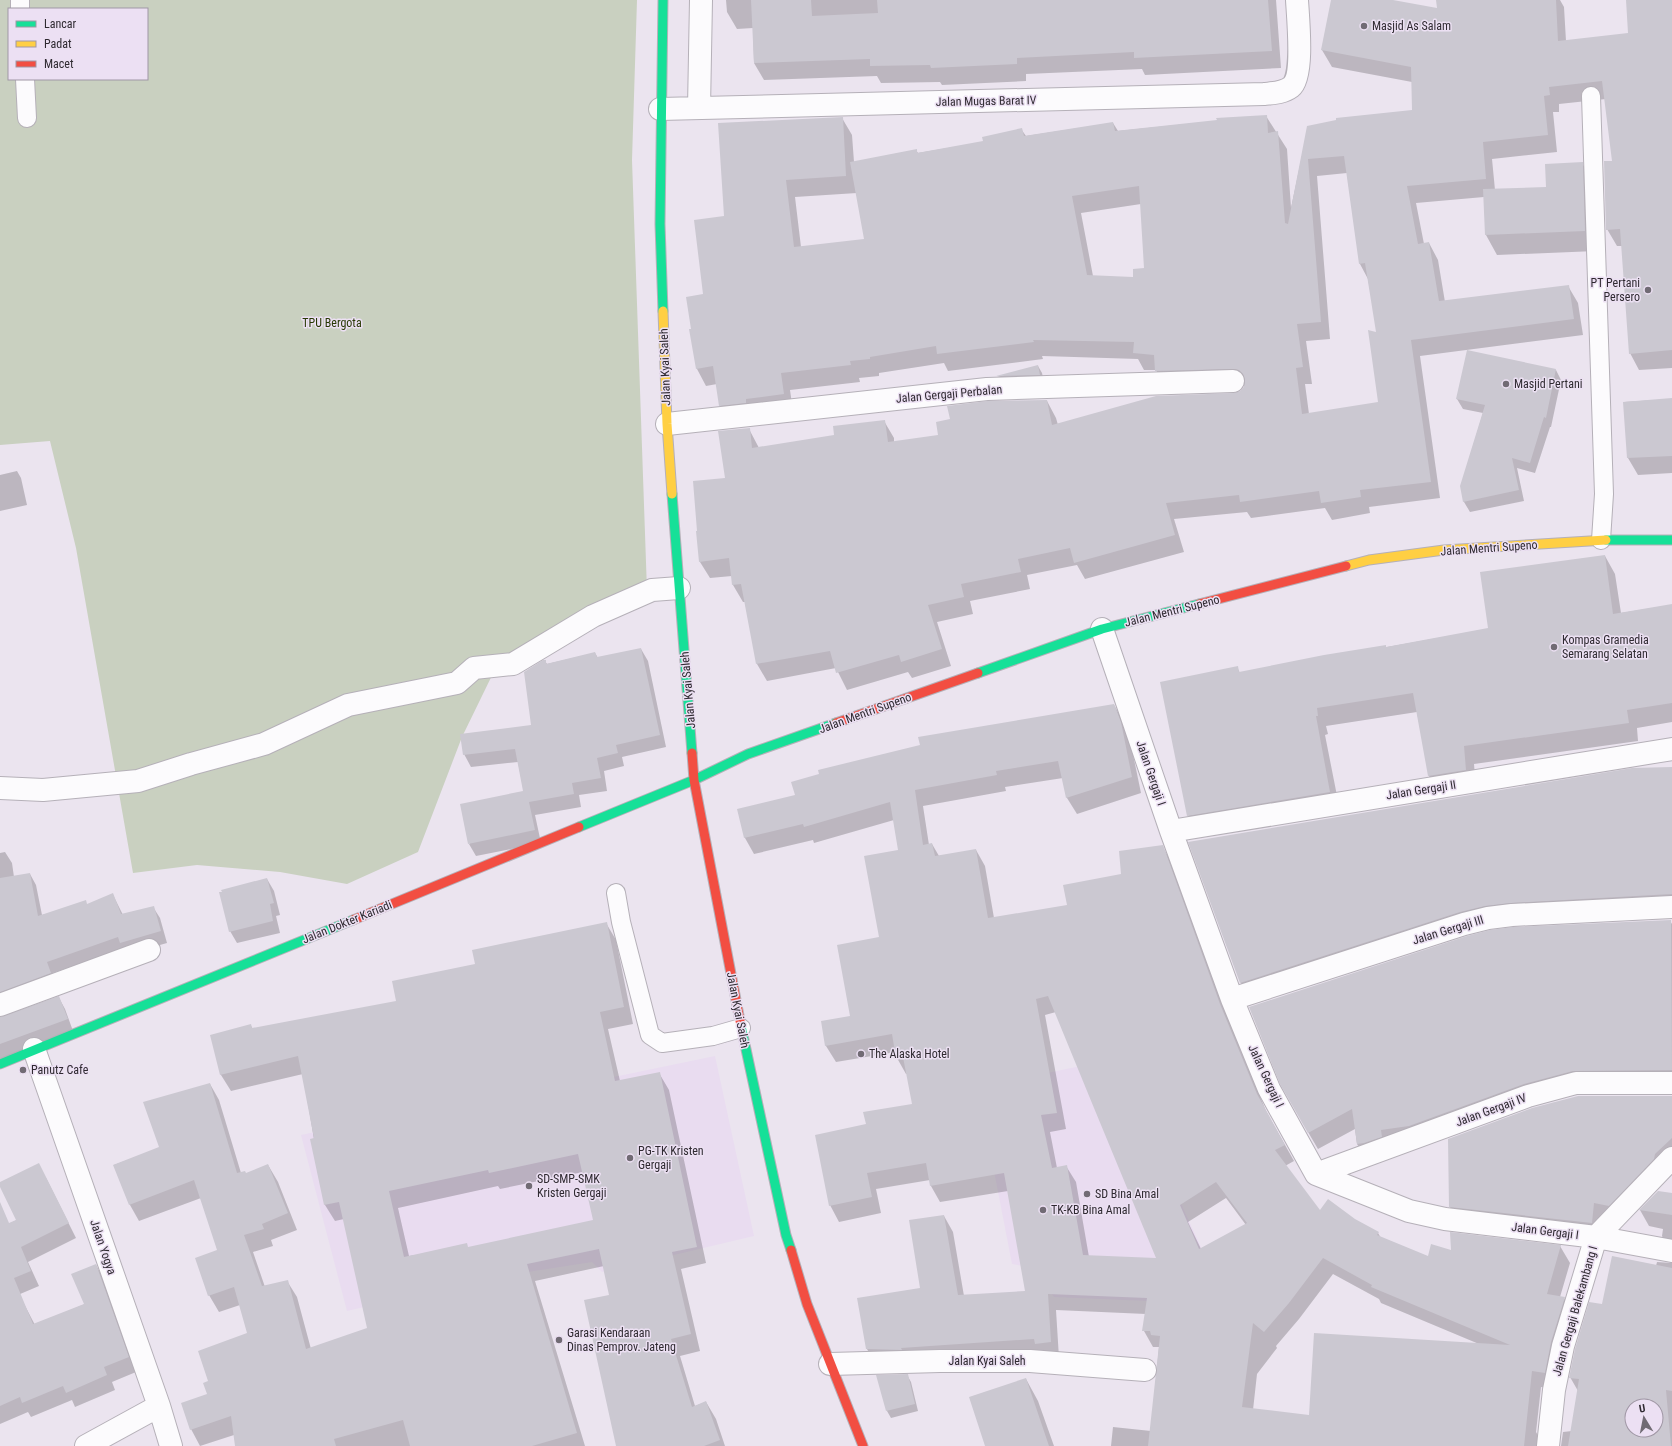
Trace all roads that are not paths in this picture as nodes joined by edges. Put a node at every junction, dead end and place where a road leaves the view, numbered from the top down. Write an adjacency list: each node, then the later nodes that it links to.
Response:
1 (662, 0): 7 (main road, Jalan Kyai Saleh)
2 (701, 0): 6 (street)
3 (1297, 0): 6 (street, Jalan Mugas Barat IV)
4 (25, 80): 8 (lane)
5 (1591, 96): 11 (lane)
6 (699, 108): 7 (street, Jalan Mugas Barat IV)
7 (660, 109): 10 (main road, Jalan Kyai Saleh)
8 (27, 118)
9 (1234, 380): 10 (street, Jalan Gergaji Perbalan)
10 (667, 424): 13 (main road, Jalan Kyai Saleh)
11 (1602, 540): 12 (main road, Jalan Mentri Supeno); 14 (main road, Jalan Mentri Supeno)
12 (1672, 540)
13 (679, 588): 16 (main road, Jalan Kyai Saleh); 17 (street)
14 (1102, 629): 16 (main road, Jalan Mentri Supeno); 18 (street, Jalan Gergaji I)
15 (1672, 749): 18 (street, Jalan Gergaji II)
16 (694, 780): 24 (main road, Jalan Kyai Saleh); 25 (main road, Jalan Dokter Kariadi)
17 (0, 788)
18 (1171, 830): 22 (street, Jalan Gergaji I)
19 (616, 893): 24 (lane)
20 (1672, 907): 22 (street, Jalan Gergaji III)
21 (149, 950): 23 (street)
22 (1232, 999): 29 (street, Jalan Gergaji I)
23 (0, 1005)
24 (741, 1028): 32 (main road, Jalan Kyai Saleh)
25 (34, 1049): 26 (main road, Jalan Dokter Kariadi); 34 (street, Jalan Yogya)
26 (0, 1064)
27 (1672, 1083): 29 (street, Jalan Gergaji IV)
28 (1672, 1158): 30 (street, Jalan Gergaji Balekambang I)
29 (1316, 1174): 30 (street, Jalan Gergaji I)
30 (1596, 1237): 31 (street, Jalan Gergaji I); 38 (street, Jalan Gergaji Balekambang I)
31 (1672, 1251)
32 (830, 1364): 33 (street, Jalan Kyai Saleh); 37 (main road, Jalan Kyai Saleh)
33 (1145, 1370)
34 (159, 1406): 35 (street); 36 (street, Jalan Yogya)
35 (86, 1446)
36 (171, 1446)
37 (863, 1446)
38 (1548, 1446)

